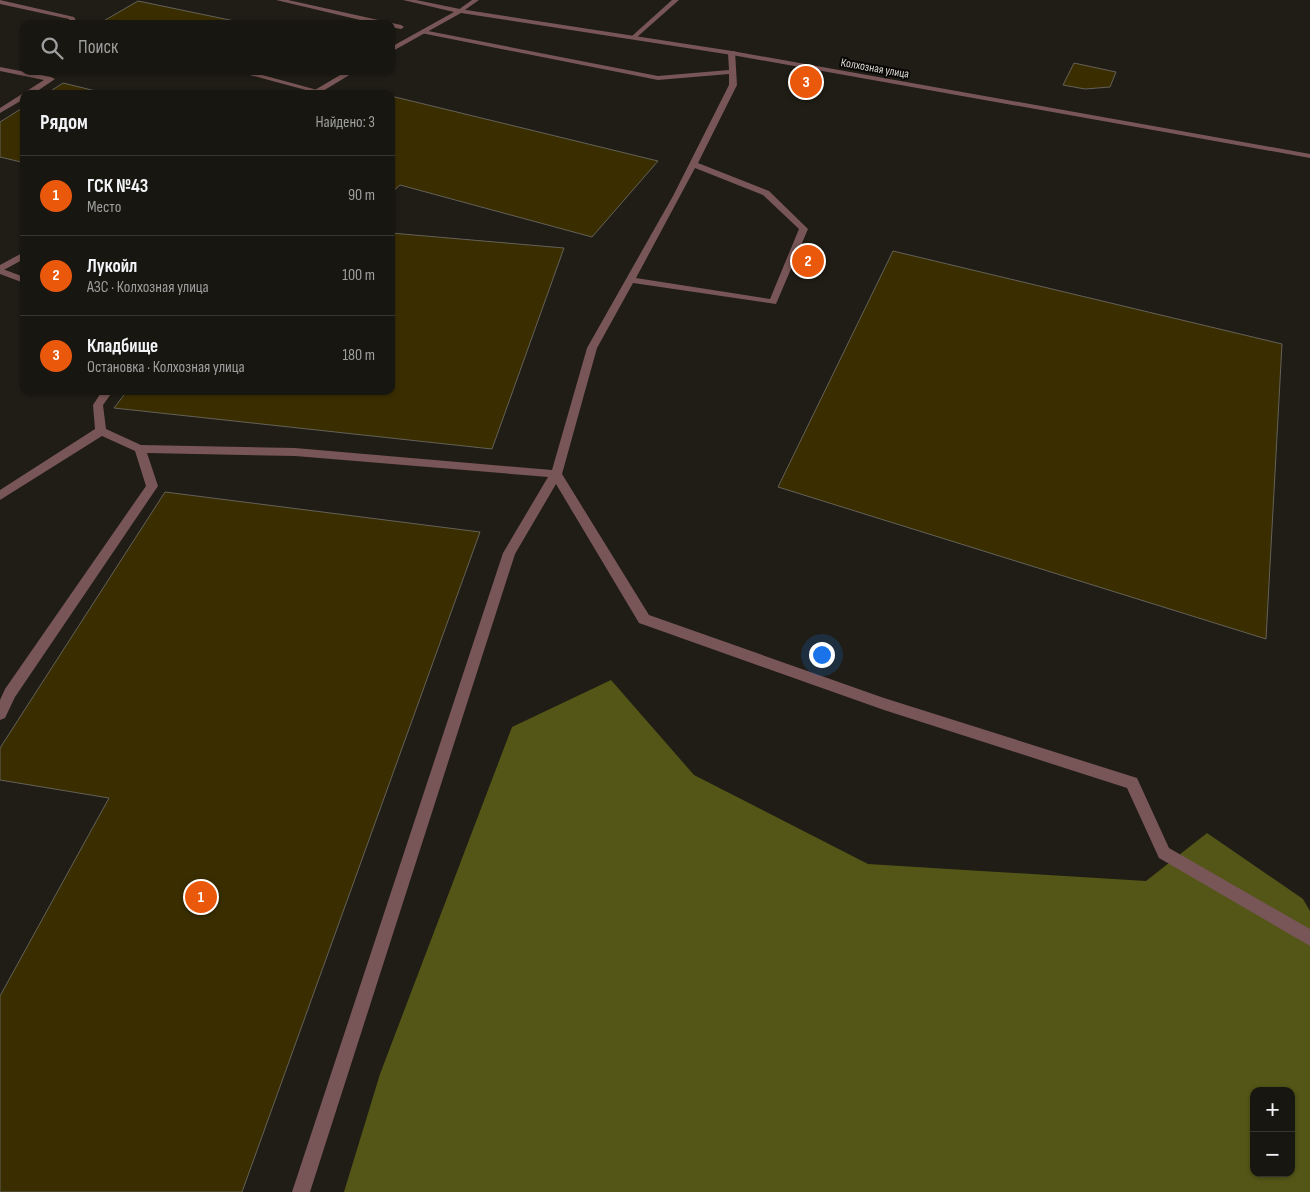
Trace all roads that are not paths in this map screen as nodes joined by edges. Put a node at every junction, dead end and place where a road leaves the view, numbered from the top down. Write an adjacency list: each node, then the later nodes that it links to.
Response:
1 (279, 0): 8 (street)
2 (406, 0): 6 (street, Колхозная улица)
3 (476, 0): 6 (street)
4 (676, 0): 12 (street)
5 (0, 2): 7 (street)
6 (460, 11): 11 (street); 12 (street, Колхозная улица)
7 (73, 20)
8 (369, 20)
9 (395, 26): 10 (street)
10 (401, 27)
11 (423, 32): 13 (street); 21 (street)
12 (634, 37): 14 (street, Колхозная улица)
13 (395, 48)
14 (732, 53): 16 (street); 28 (street, Колхозная улица)
15 (0, 69): 17 (street)
16 (732, 72): 21 (street); 29 (street)
17 (20, 73)
18 (31, 75): 23 (street)
19 (253, 75): 24 (street)
20 (346, 75): 25 (street)
21 (681, 77): 22 (street)
22 (671, 86)
23 (33, 90)
24 (308, 90)
25 (319, 90)
26 (20, 98): 27 (street)
27 (0, 111)
28 (1310, 156)
29 (693, 164): 33 (street); 33 (street)
30 (20, 258): 31 (street)
31 (0, 270): 32 (street)
32 (20, 278)
33 (630, 280): 37 (street)
34 (105, 395): 35 (street)
35 (101, 431): 36 (street); 38 (street)
36 (140, 449): 37 (street); 39 (street)
37 (556, 474): 40 (street); 41 (street)
38 (0, 496)
39 (0, 714)
40 (1310, 938)
41 (301, 1192)

